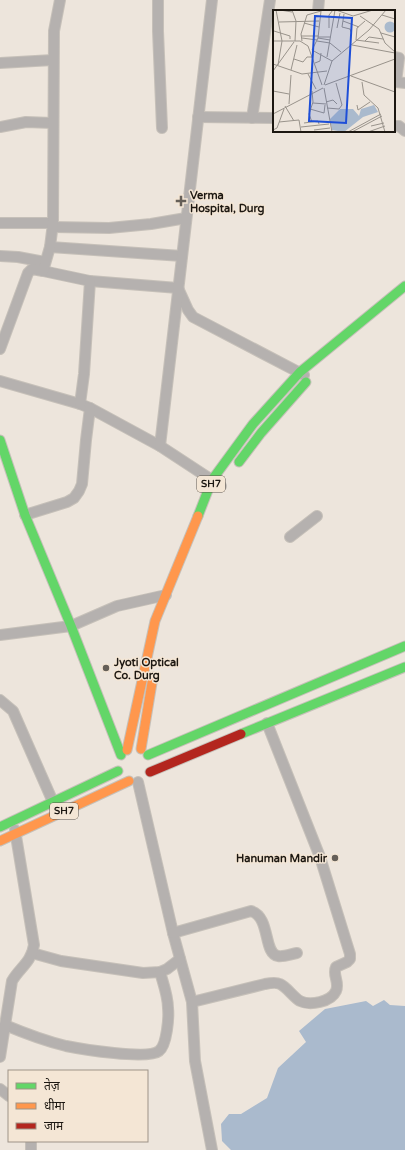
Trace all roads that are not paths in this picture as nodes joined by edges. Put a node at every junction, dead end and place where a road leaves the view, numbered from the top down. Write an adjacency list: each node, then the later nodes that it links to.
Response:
1 (60, 0): 8 (street)
2 (158, 0): 17 (street)
3 (212, 0): 11 (street)
4 (270, 0): 12 (street)
5 (319, 0): 6 (street)
6 (318, 10)
7 (395, 57): 10 (street)
8 (53, 60): 9 (street); 14 (street)
9 (0, 63)
10 (405, 83)
11 (198, 117): 12 (street); 19 (street)
12 (252, 118): 13 (street)
13 (273, 118)
14 (52, 123): 16 (street); 21 (street)
15 (395, 126): 18 (street)
16 (0, 127)
17 (162, 128)
18 (405, 131)
19 (186, 218): 21 (street); 24 (street)
20 (0, 223): 21 (street)
21 (53, 225): 22 (street)
22 (50, 247): 24 (street); 25 (street)
23 (0, 256): 25 (street)
24 (182, 256): 28 (street)
25 (44, 267): 26 (street); 29 (street)
26 (90, 280): 28 (street); 33 (street)
27 (405, 287): 30 (main road, SH7)
28 (178, 288): 30 (street); 36 (street)
29 (0, 349)
30 (300, 372): 31 (street); 39 (main road, SH7)
31 (312, 376): 38 (main road, SH7)
32 (0, 381): 33 (street)
33 (80, 404): 34 (street)
34 (90, 408): 36 (street); 41 (street)
35 (0, 440): 37 (main road)
36 (160, 446): 39 (street)
37 (2, 452): 41 (main road)
38 (234, 468)
39 (219, 485): 46 (main road, SH7)
40 (209, 514): 44 (main road)
41 (25, 515): 48 (main road)
42 (317, 516): 43 (street)
43 (290, 537)
44 (186, 569)
45 (176, 593): 47 (main road)
46 (166, 595): 48 (street); 57 (main road, SH7)
47 (172, 604)
48 (71, 626): 49 (street); 57 (main road)
49 (0, 635)
50 (162, 635): 52 (main road)
51 (405, 646): 58 (main road)
52 (157, 656)
53 (405, 667): 56 (main road)
54 (154, 671): 58 (main road)
55 (0, 700): 62 (street)
56 (267, 723): 60 (main road); 72 (street)
57 (124, 752): 58 (main road); 59 (main road, SH7)
58 (145, 752): 60 (main road)
59 (118, 771): 61 (main road); 62 (main road, SH7)
60 (150, 772): 61 (main road, SH7)
61 (134, 782): 65 (main road, SH7); 67 (street)
62 (52, 802): 63 (main road, SH7)
63 (13, 820): 64 (main road, SH7); 65 (street)
64 (0, 827)
65 (15, 833): 66 (main road, SH7); 68 (street)
66 (0, 841)
67 (173, 933): 69 (street); 70 (street)
68 (32, 953): 71 (street); 73 (street)
69 (297, 953)
70 (180, 959): 71 (street); 72 (street)
71 (160, 972): 73 (street)
72 (192, 1002): 77 (street)
73 (5, 1024): 74 (street)
74 (0, 1057)
75 (0, 1089): 76 (street)
76 (8, 1095)
77 (212, 1150)

